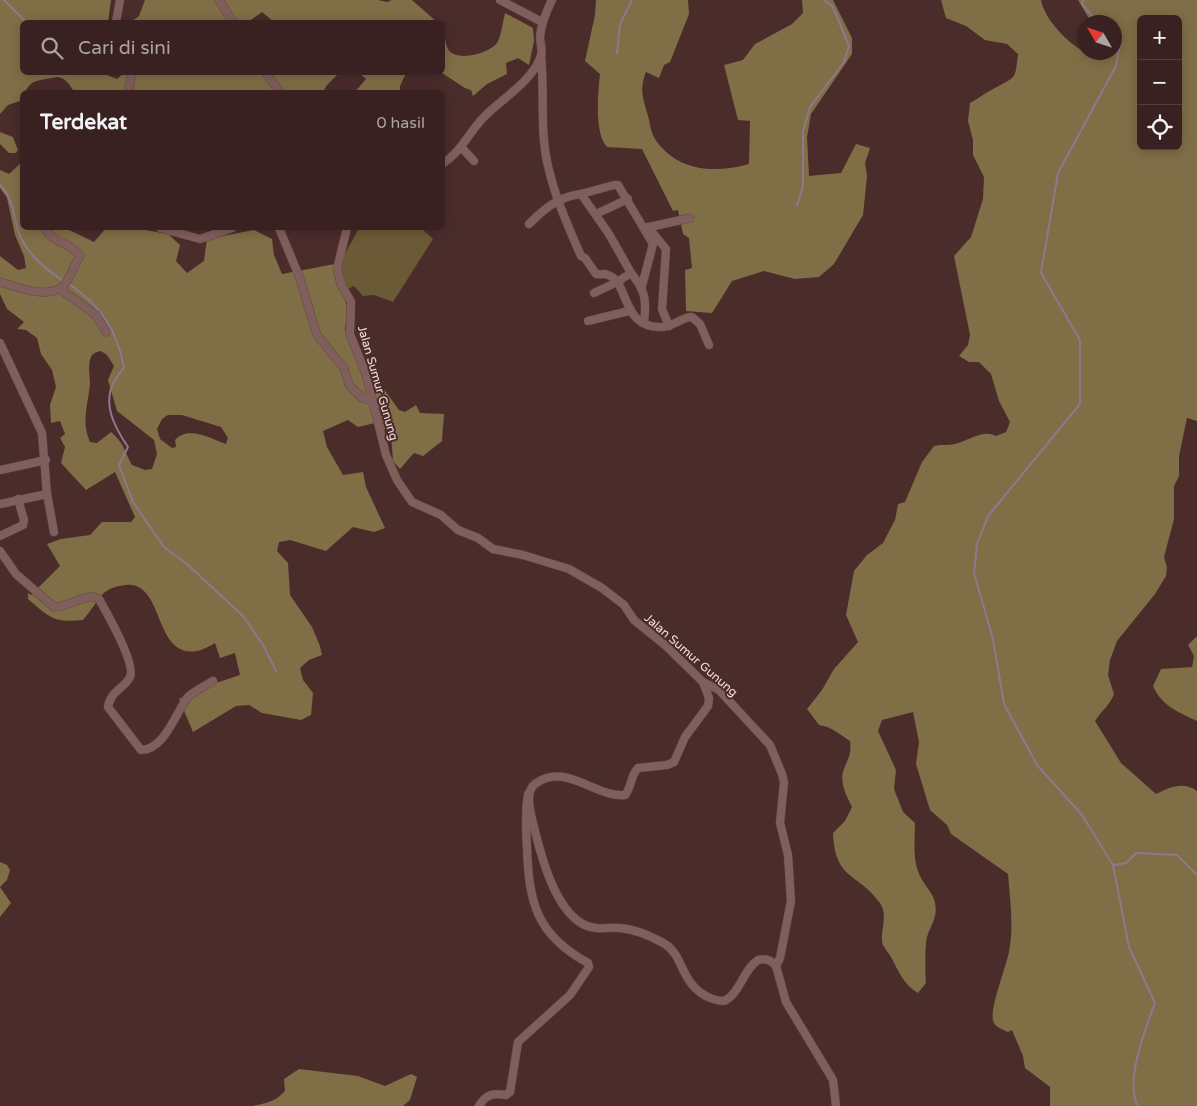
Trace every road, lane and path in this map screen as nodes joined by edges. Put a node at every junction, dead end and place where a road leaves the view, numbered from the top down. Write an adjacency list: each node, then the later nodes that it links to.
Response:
1 (120, 0): 5 (street)
2 (219, 0): 6 (street)
3 (500, 0): 7 (street)
4 (552, 0): 7 (street)
5 (116, 20)
6 (232, 20)
7 (542, 22): 8 (street)
8 (542, 55): 9 (street); 12 (street)
9 (531, 72): 12 (street); 15 (street)
10 (131, 75): 13 (street)
11 (267, 75): 14 (street)
12 (543, 75): 20 (street)
13 (128, 90)
14 (278, 90)
15 (462, 148): 16 (street); 17 (street)
16 (474, 161)
17 (445, 162)
18 (581, 194): 19 (street); 20 (street); 21 (street)
19 (628, 199): 21 (street); 24 (street)
20 (557, 200): 23 (street); 32 (street)
21 (596, 214): 30 (street)
22 (690, 218): 24 (street)
23 (529, 224)
24 (646, 227): 34 (street); 39 (street)
25 (47, 230): 33 (street)
26 (168, 230): 27 (street)
27 (226, 230)
28 (280, 230): 43 (street)
29 (346, 230): 43 (street, Jalan Sumur Gunung)
30 (631, 273): 32 (street); 34 (street)
31 (0, 282): 33 (street)
32 (617, 282): 35 (street); 36 (street)
33 (64, 284): 40 (street)
34 (642, 286): 38 (street)
35 (594, 292)
36 (629, 311): 37 (street); 38 (street)
37 (588, 321)
38 (644, 322): 39 (street)
39 (669, 326): 42 (street)
40 (106, 332)
41 (0, 343): 44 (street)
42 (709, 345)
43 (372, 400): 53 (street, Jalan Sumur Gunung)
44 (46, 460): 45 (street); 46 (street)
45 (0, 470)
46 (48, 494): 47 (street); 49 (street)
47 (18, 499): 48 (street); 50 (street)
48 (0, 504)
49 (54, 532)
50 (0, 536)
51 (0, 551): 52 (street)
52 (213, 681)
53 (703, 682): 54 (street); 55 (street, Jalan Sumur Gunung)
54 (528, 792): 55 (street); 56 (street)
55 (776, 966): 57 (street)
56 (479, 1106)
57 (836, 1106)

